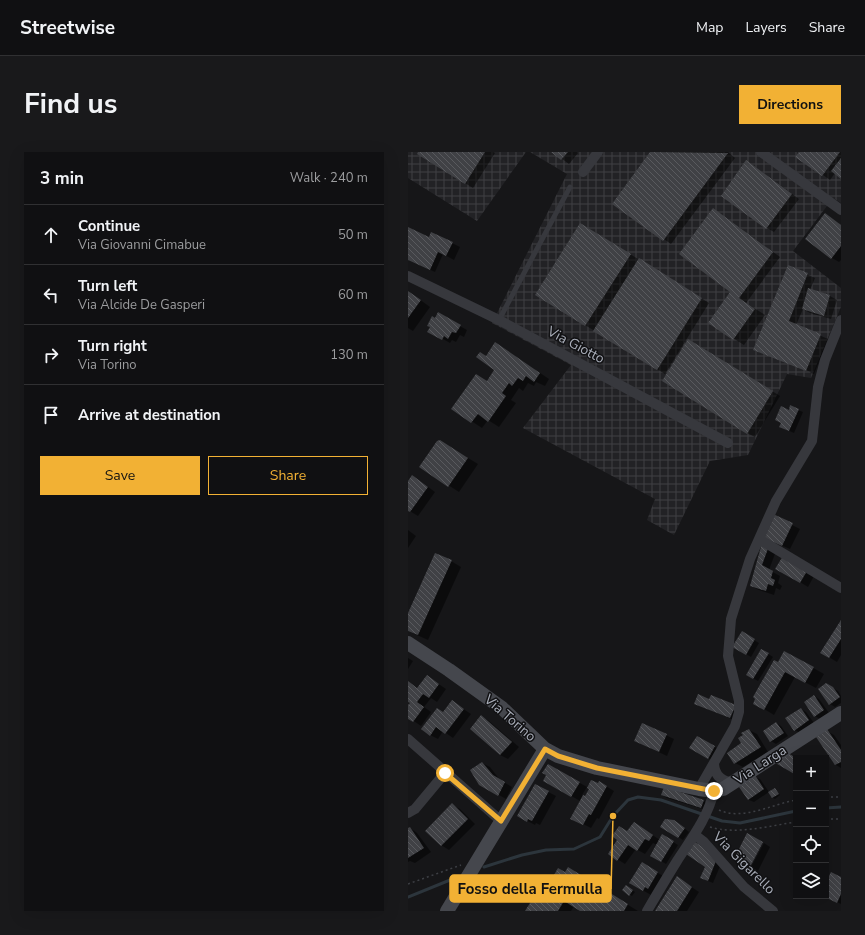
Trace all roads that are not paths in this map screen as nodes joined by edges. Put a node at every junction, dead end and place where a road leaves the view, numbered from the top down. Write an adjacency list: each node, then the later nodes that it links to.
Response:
1 (598, 152): 3 (street)
2 (761, 152): 5 (street)
3 (583, 172)
4 (570, 187): 7 (lane)
5 (841, 210)
6 (408, 276): 7 (street, Via Giotto)
7 (499, 320): 9 (street, Via Giotto)
8 (841, 320): 10 (street)
9 (728, 443)
10 (759, 539): 11 (street); 16 (street)
11 (841, 588)
12 (408, 644): 15 (street, Via Torino)
13 (841, 713): 18 (street, Via Larga)
14 (408, 739): 17 (street)
15 (545, 749): 19 (street, Via Torino); 22 (street)
16 (714, 764): 18 (street); 19 (street)
17 (445, 773): 21 (street); 22 (street)
18 (736, 782): 20 (street, Via Larga)
19 (699, 789): 20 (street, Via Torino)
20 (714, 791): 23 (street)
21 (410, 809)
22 (501, 821): 24 (street)
23 (695, 835): 25 (street); 26 (street, Via Gigarello)
24 (447, 911)
25 (647, 911)
26 (773, 911)

